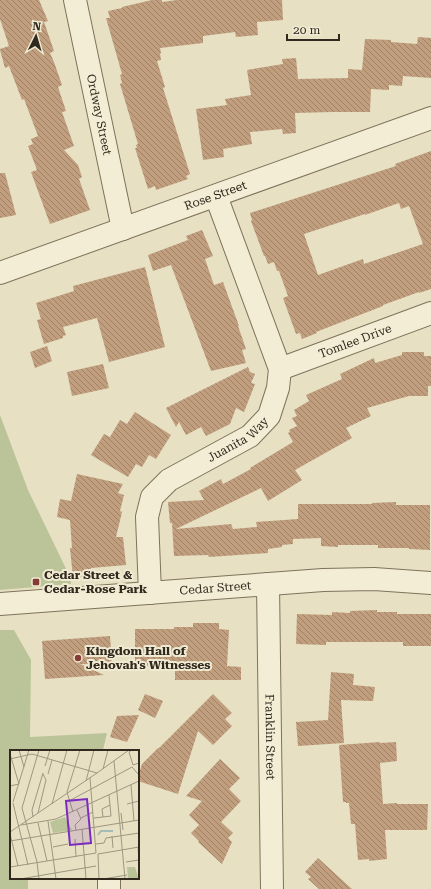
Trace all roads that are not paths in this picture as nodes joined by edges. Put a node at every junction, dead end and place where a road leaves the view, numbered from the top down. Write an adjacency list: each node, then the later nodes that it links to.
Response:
1 (75, 0): 4 (street, Ordway Street)
2 (431, 118): 3 (street, Rose Street)
3 (216, 196): 4 (street, Rose Street); 7 (street, Juanita Way)
4 (123, 229): 5 (street, Rose Street)
5 (0, 273)
6 (431, 313): 7 (street, Tomlee Drive)
7 (280, 369): 10 (street, Juanita Way)
8 (431, 583): 9 (street, Cedar Street)
9 (268, 584): 10 (street, Cedar Street); 12 (street, Franklin Street)
10 (150, 593): 11 (street, Cedar Street)
11 (0, 604)
12 (272, 889)

